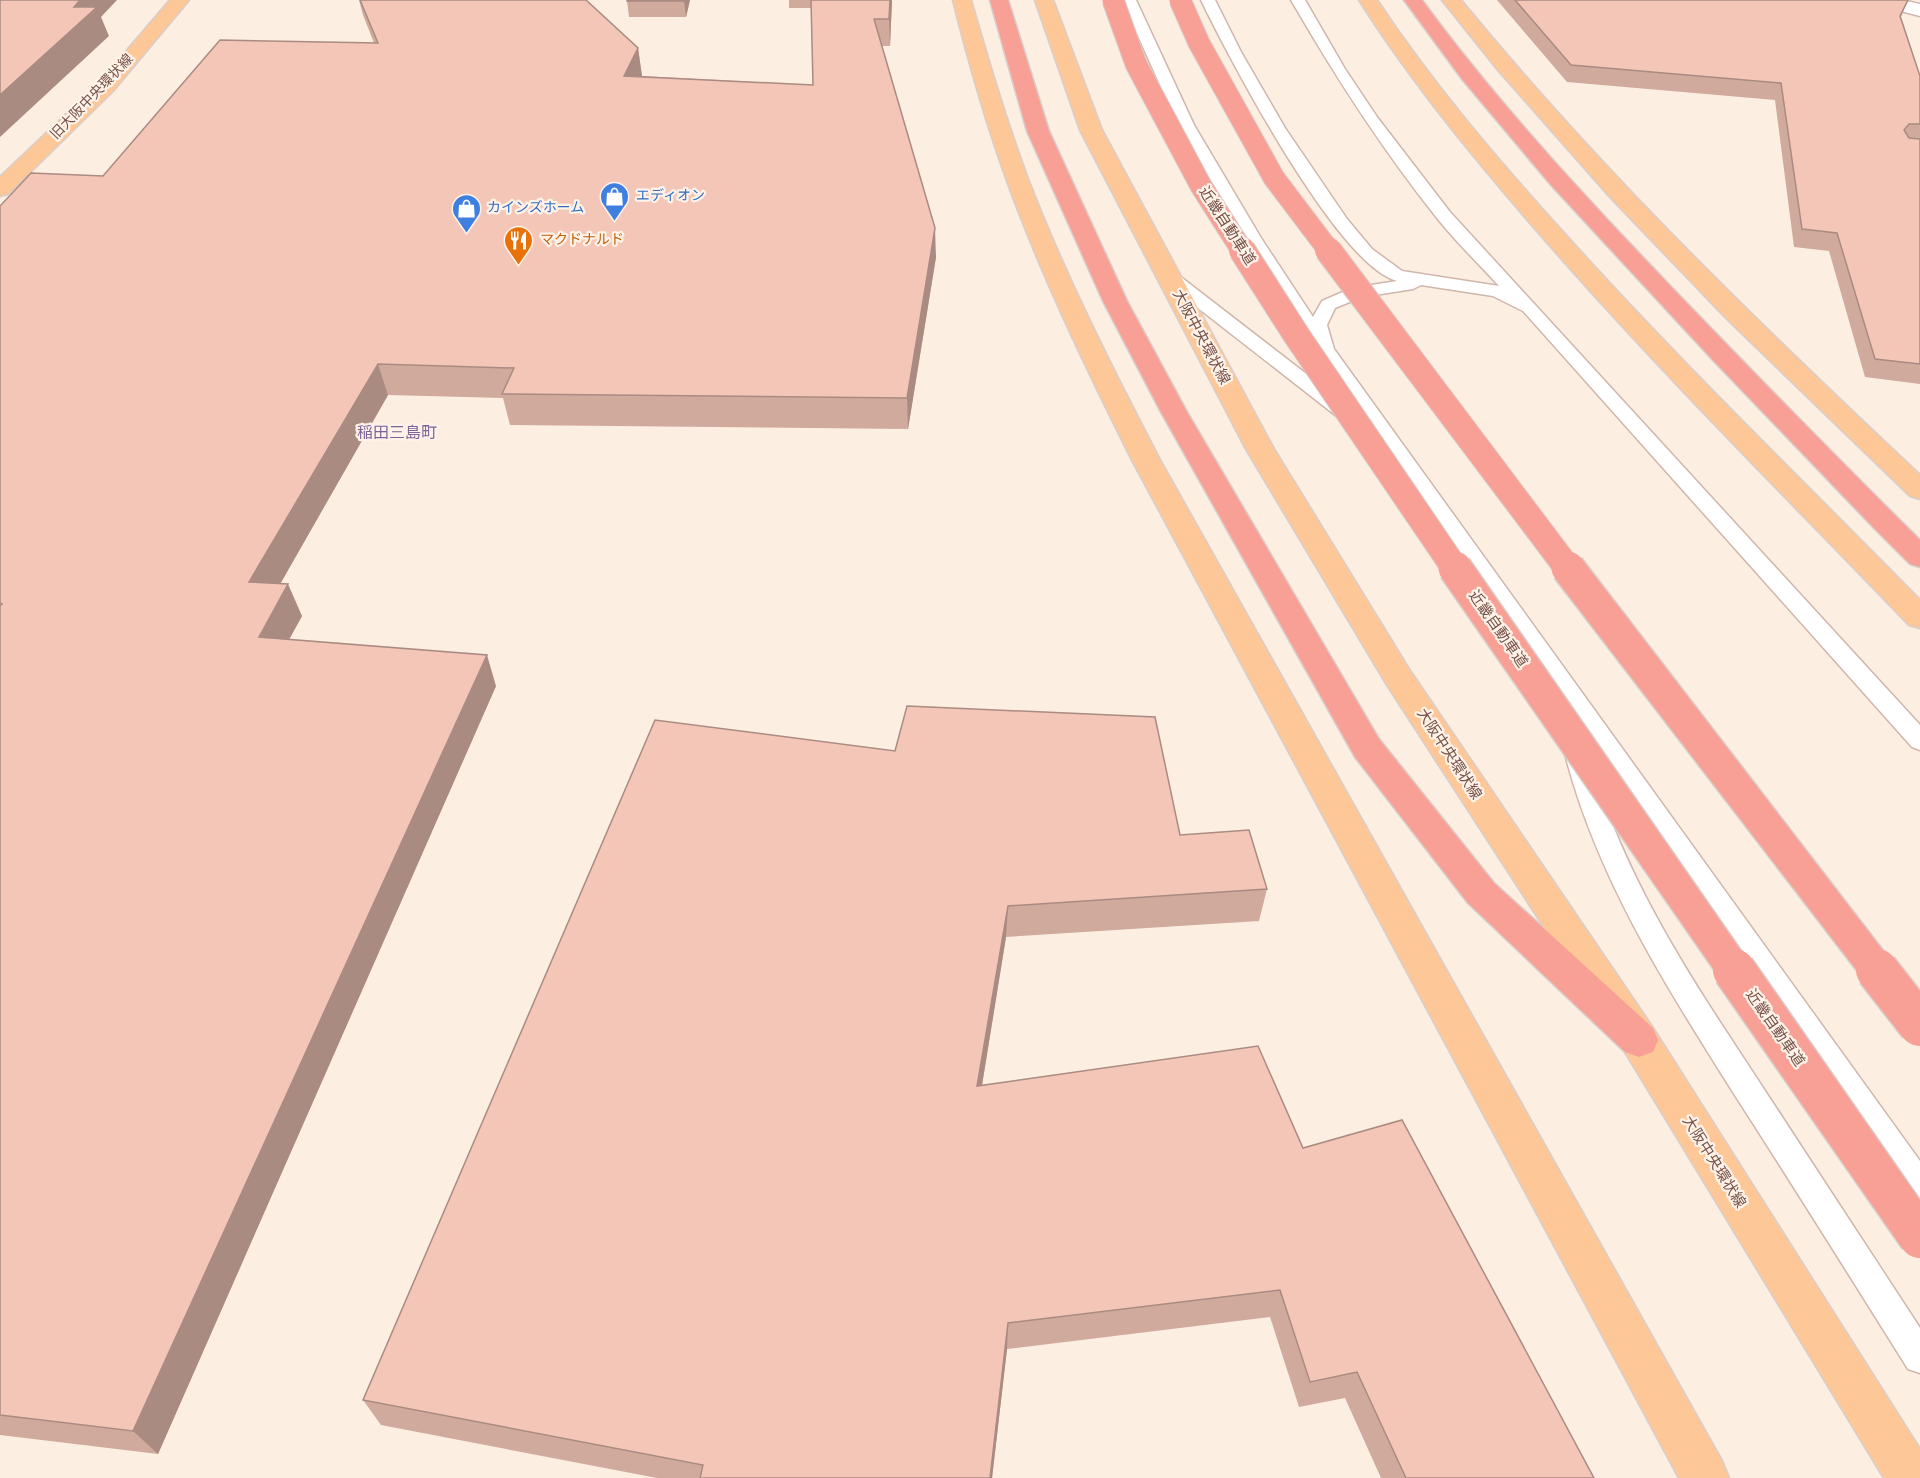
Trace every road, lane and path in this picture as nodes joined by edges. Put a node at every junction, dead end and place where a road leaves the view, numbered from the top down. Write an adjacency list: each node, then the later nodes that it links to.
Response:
1 (180, 0): 15 (main road, 旧大阪中央環状線)
2 (962, 0): 31 (main road)
3 (999, 0): 27 (highway)
4 (1044, 0): 16 (main road, 大阪中央環状線)
5 (1113, 0): 29 (highway, 近畿自動車道, bridge)
6 (1129, 0): 19 (lane)
7 (1180, 0): 26 (highway, bridge)
8 (1208, 0): 17 (lane)
9 (1298, 0): 18 (lane)
10 (1368, 0): 23 (main road)
11 (1413, 0): 22 (highway)
12 (1451, 0): 21 (main road)
13 (1880, 0): 14 (street)
14 (1920, 10)
15 (0, 189)
16 (1167, 274): 20 (lane); 27 (main road, 大阪中央環状線)
17 (1429, 283): 18 (lane); 19 (lane)
18 (1529, 307): 25 (lane)
19 (1326, 351): 20 (lane)
20 (1398, 454): 24 (lane)
21 (1920, 490)
22 (1920, 557)
23 (1920, 618)
24 (1569, 693): 28 (lane); 30 (lane)
25 (1920, 741)
26 (1920, 1025)
27 (1639, 1040): 32 (main road, 大阪中央環状線)
28 (1920, 1186)
29 (1920, 1237)
30 (1920, 1357)
31 (1705, 1478)
32 (1911, 1478)

